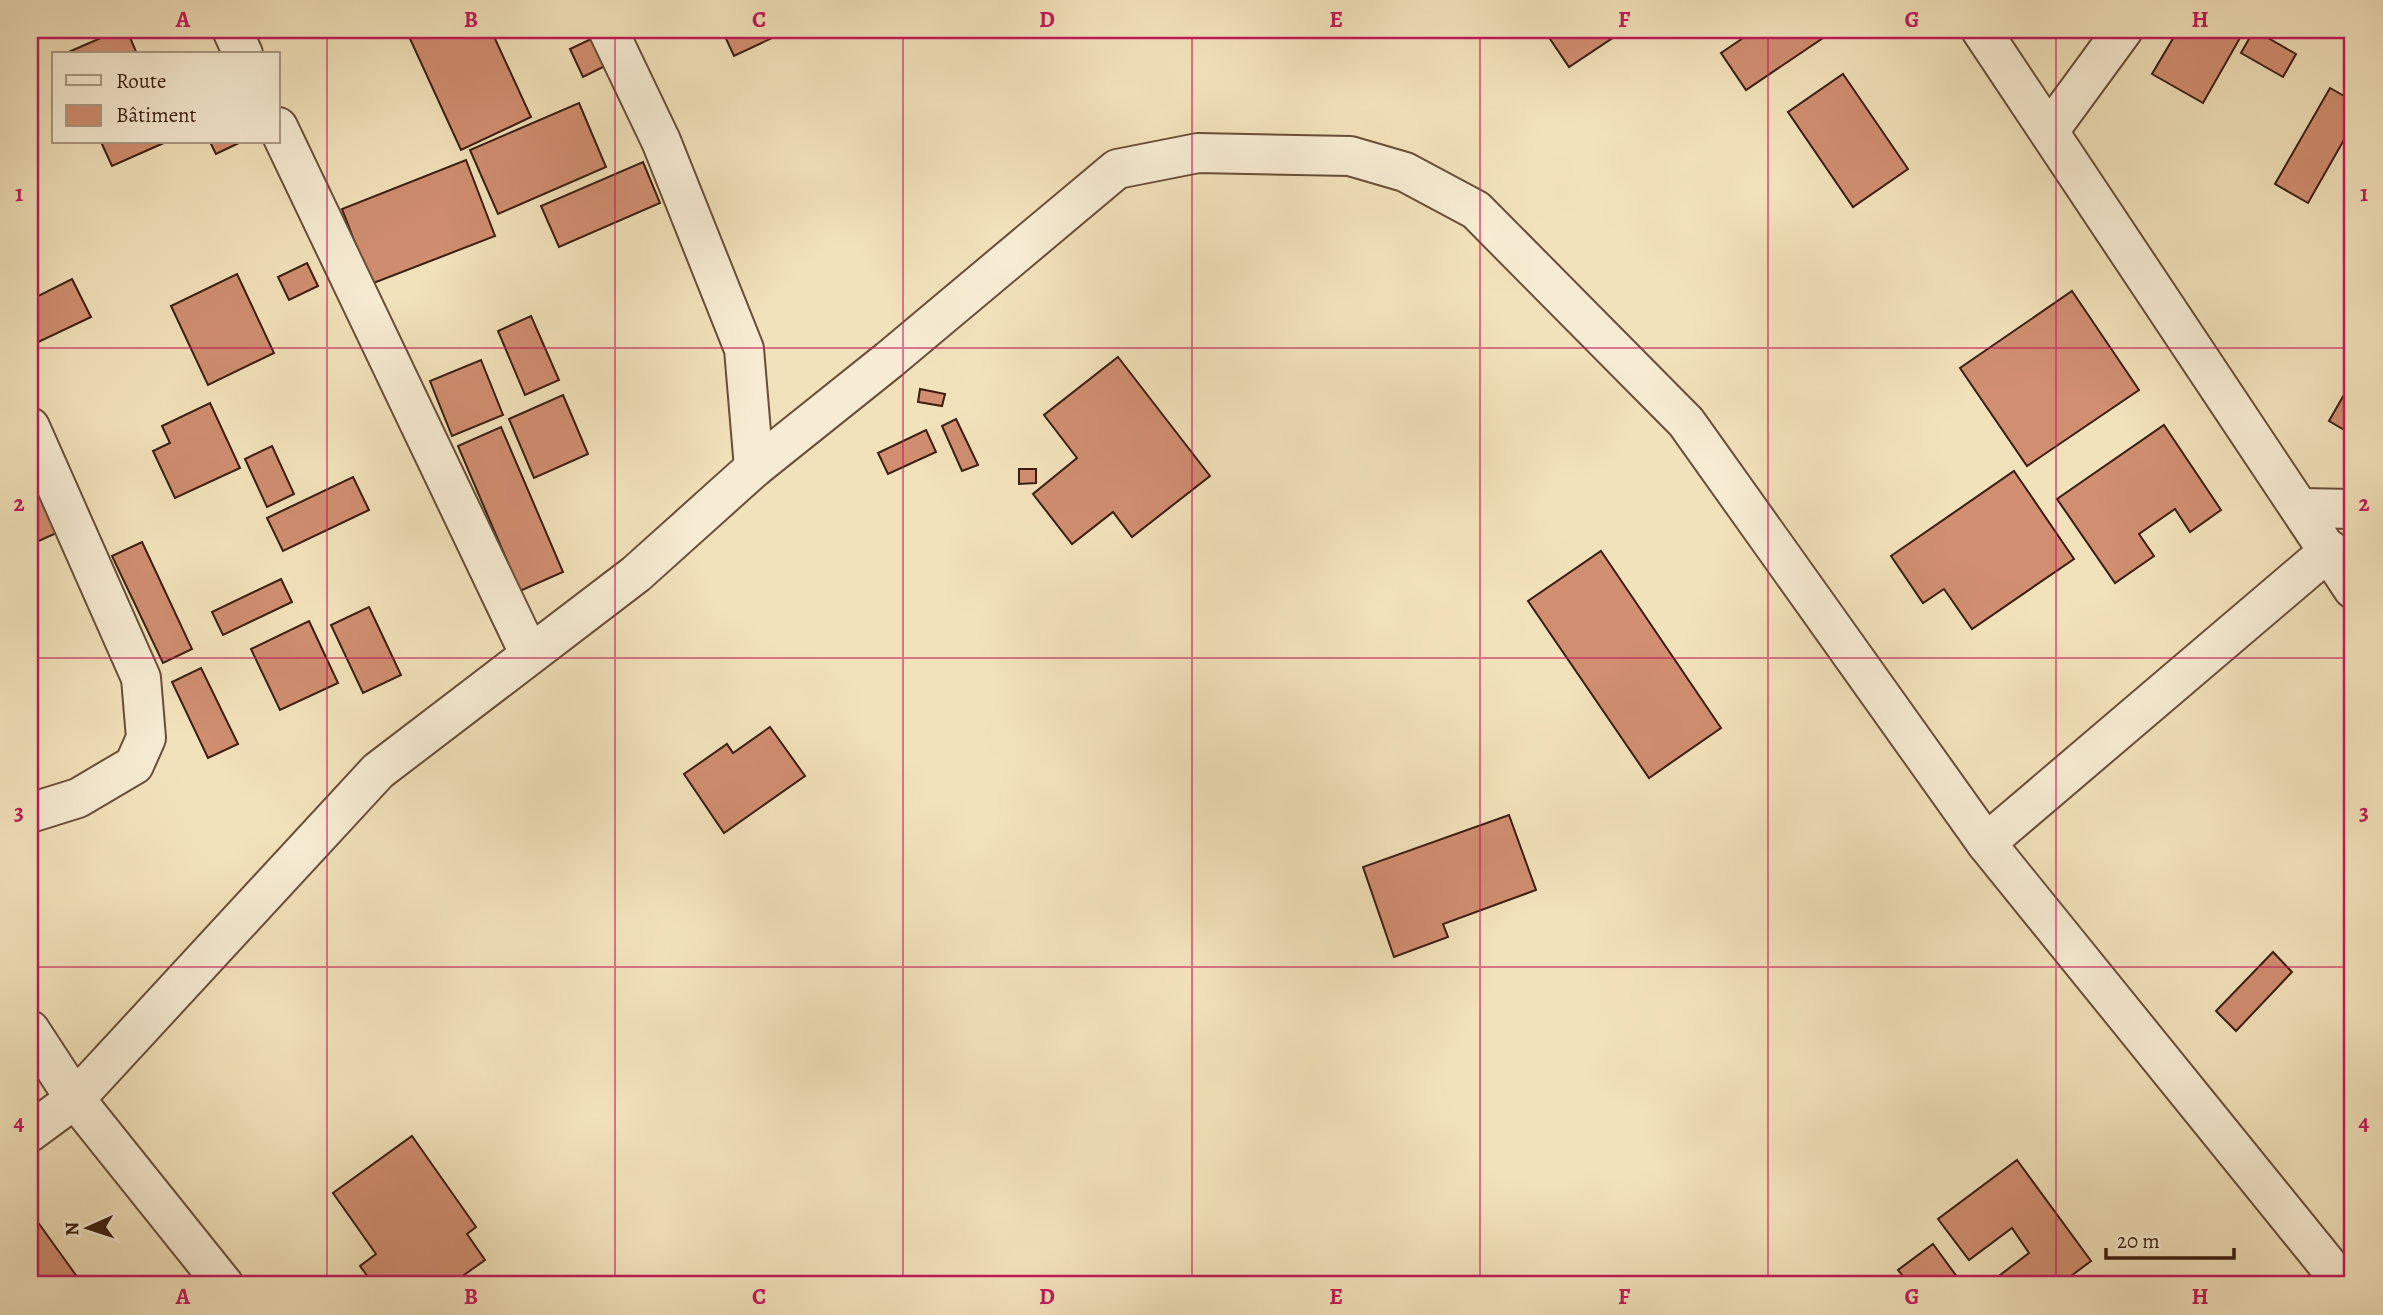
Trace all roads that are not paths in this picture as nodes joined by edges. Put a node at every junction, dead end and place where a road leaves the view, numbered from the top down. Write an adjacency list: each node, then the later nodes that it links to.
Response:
1 (232, 30): 5 (street)
2 (608, 30): 9 (street)
3 (1981, 30): 7 (street)
4 (2123, 30): 7 (street)
5 (242, 52)
6 (280, 131): 14 (street)
7 (2049, 131): 10 (street)
8 (30, 426): 15 (street)
9 (754, 468): 14 (street); 16 (street)
10 (2302, 508): 11 (street); 12 (street)
11 (2353, 509)
12 (2330, 550): 13 (street); 16 (street)
13 (2353, 589)
14 (529, 653): 18 (street)
15 (30, 813)
16 (1986, 842): 21 (street)
17 (30, 1031): 18 (street)
18 (75, 1099): 19 (street); 20 (street)
19 (30, 1132)
20 (224, 1285)
21 (2344, 1285)

